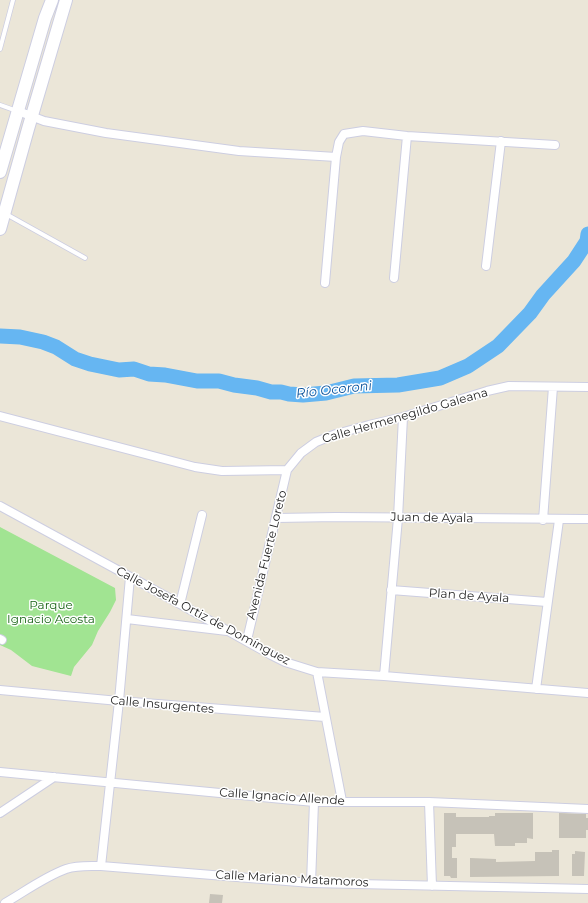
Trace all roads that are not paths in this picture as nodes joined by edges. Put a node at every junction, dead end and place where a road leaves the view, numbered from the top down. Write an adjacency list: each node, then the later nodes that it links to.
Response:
1 (13, 0): 4 (lane)
2 (52, 0): 6 (main road)
3 (66, 0): 7 (main road)
4 (0, 49)
5 (0, 105): 6 (lane)
6 (18, 112): 7 (street); 12 (main road)
7 (32, 117): 11 (street); 13 (main road)
8 (406, 136): 9 (street); 11 (street); 17 (street)
9 (501, 141): 10 (street); 16 (street)
10 (555, 145)
11 (336, 157): 18 (street)
12 (0, 172)
13 (5, 214): 14 (main road); 15 (lane)
14 (0, 229)
15 (85, 258)
16 (486, 266)
17 (394, 278)
18 (325, 282)
19 (552, 387): 20 (street, Calle Hermenegildo Galeana); 22 (street, Calle Hermenegildo Galeana); 29 (street)
20 (588, 387)
21 (0, 416): 23 (street)
22 (403, 417): 23 (street, Calle Hermenegildo Galeana); 27 (street)
23 (287, 470): 26 (street, Avenida Fuerte Loreto)
24 (0, 506): 31 (street, Calle Josefa Ortiz de Domínguez)
25 (202, 516): 34 (street)
26 (276, 518): 27 (street, Juan de Ayala); 37 (street, Avenida Fuerte Loreto)
27 (398, 518): 29 (street, Juan de Ayala); 32 (street)
28 (588, 519): 30 (street, Juan de Ayala)
29 (543, 520): 30 (street, Juan de Ayala)
30 (559, 520): 33 (street)
31 (130, 577): 34 (street, Calle Josefa Ortiz de Domínguez); 35 (street)
32 (391, 590): 33 (street, Plan de Ayala); 39 (street)
33 (547, 602): 40 (street)
34 (180, 604): 36 (street, Calle Josefa Ortiz de Domínguez)
35 (127, 620): 36 (street); 43 (street)
36 (232, 632): 37 (street, Calle Josefa Ortiz de Domínguez)
37 (247, 640): 38 (street, Calle Josefa Ortiz de Domínguez)
38 (317, 672): 39 (street, Calle Josefa Ortiz de Domínguez); 44 (street)
39 (384, 676): 40 (street, Calle Josefa Ortiz de Domínguez)
40 (536, 688): 42 (street, Calle Josefa Ortiz de Domínguez)
41 (0, 690): 43 (street, Calle Insurgentes)
42 (588, 693)
43 (119, 701): 44 (street, Calle Insurgentes); 47 (street)
44 (325, 718): 48 (street)
45 (0, 772): 46 (street, Calle Ignacio Allende)
46 (54, 777): 47 (street, Calle Ignacio Allende); 52 (street)
47 (110, 784): 49 (street, Calle Ignacio Allende); 53 (street)
48 (342, 801): 49 (street, Calle Ignacio Allende); 50 (street, Calle Ignacio Allende)
49 (314, 802): 54 (street)
50 (429, 802): 51 (street, Calle Ignacio Allende); 55 (street)
51 (588, 809)
52 (0, 813)
53 (101, 866): 54 (street, Calle Mariano Matamoros); 57 (street, Calle Mariano Matamoros)
54 (311, 883): 55 (street, Calle Mariano Matamoros)
55 (432, 886): 56 (street, Calle Mariano Matamoros)
56 (588, 889)
57 (5, 903)

